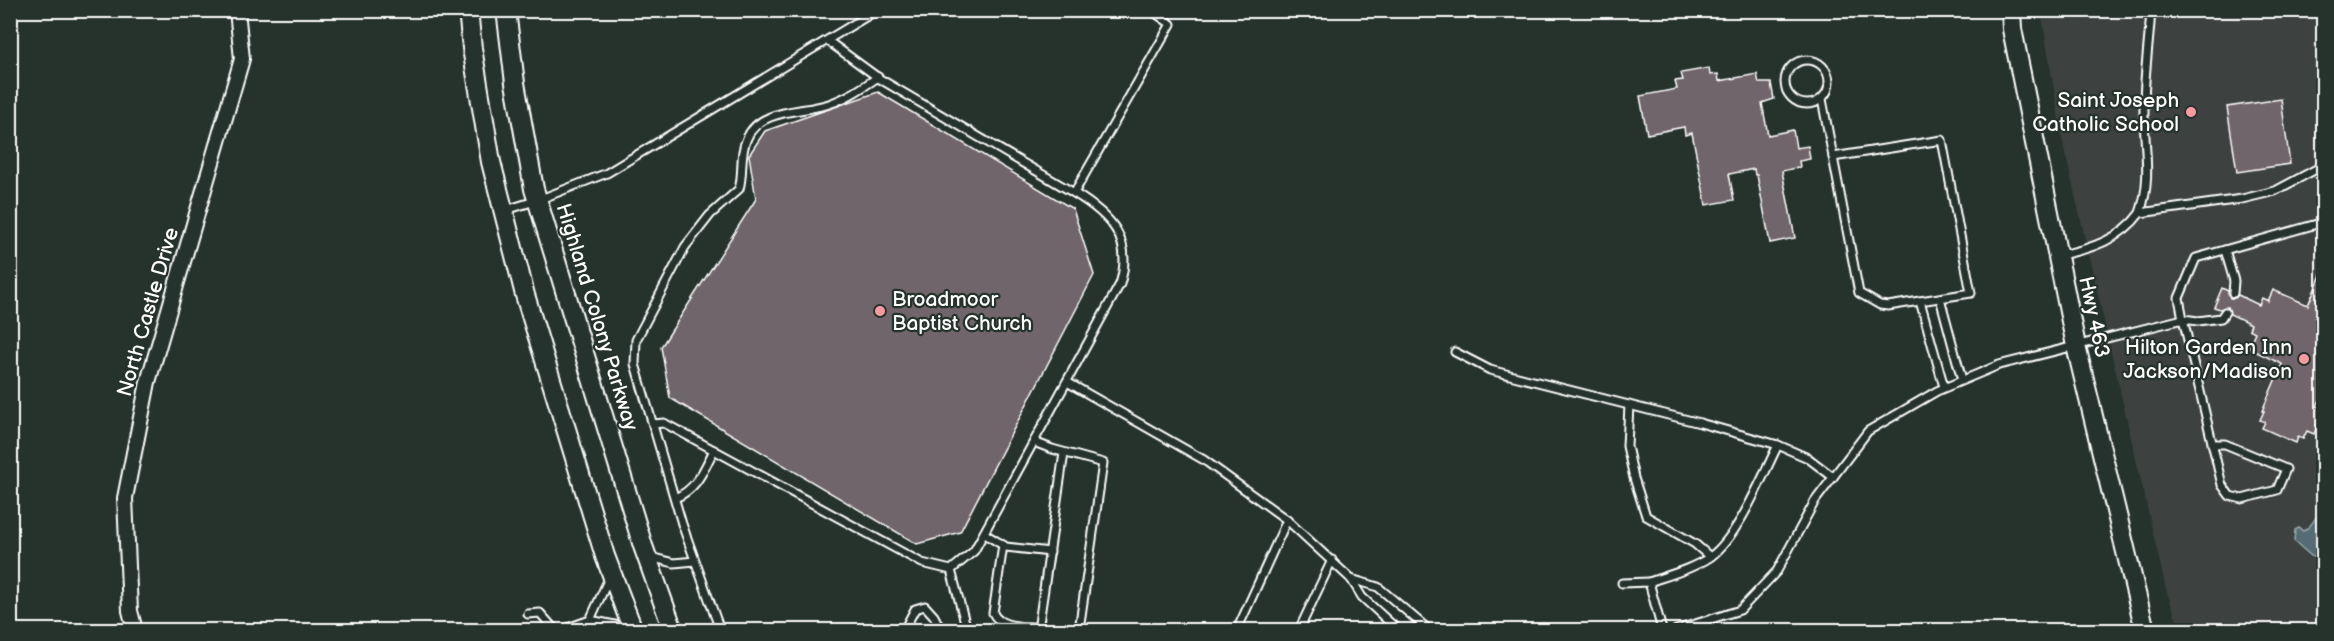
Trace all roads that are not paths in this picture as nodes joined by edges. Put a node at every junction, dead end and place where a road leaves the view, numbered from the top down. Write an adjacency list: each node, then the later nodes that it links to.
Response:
1 (237, 10): 55 (street, North Castle Drive)
2 (468, 10): 15 (street)
3 (506, 10): 14 (street, Highland Colony Parkway)
4 (876, 10): 8 (lane)
5 (1151, 10): 13 (lane)
6 (2011, 10): 19 (street, Hwy 463)
7 (2151, 10): 16 (lane)
8 (828, 41): 9 (lane); 14 (lane)
9 (878, 77): 13 (lane); 31 (lane)
10 (1822, 99): 10 (lane); 11 (lane)
11 (1833, 157): 21 (lane); 22 (lane)
12 (2324, 165): 16 (lane)
13 (1074, 193): 28 (lane)
14 (538, 200): 15 (lane); 42 (street, Highland Colony Parkway)
15 (503, 210): 48 (street)
16 (2140, 213): 19 (lane)
17 (2324, 222): 18 (lane)
18 (2225, 250): 20 (lane); 24 (lane)
19 (2058, 256): 25 (street, Hwy 463)
20 (2233, 293)
21 (1940, 298): 22 (lane); 27 (lane)
22 (1920, 301): 29 (lane)
23 (2225, 312): 24 (lane)
24 (2183, 319): 25 (lane); 33 (lane)
25 (2076, 346): 27 (lane); 71 (street, Hwy 463)
26 (1455, 352): 30 (lane)
27 (1962, 380): 29 (lane)
28 (1067, 382): 32 (lane); 39 (lane)
29 (1944, 387): 37 (lane)
30 (1629, 405): 34 (lane); 44 (lane)
31 (653, 424): 35 (lane); 38 (lane)
32 (1034, 442): 36 (lane); 40 (lane)
33 (2212, 444): 33 (lane)
34 (1778, 446): 37 (lane); 44 (lane)
35 (714, 450): 38 (lane); 47 (lane)
36 (1064, 453): 43 (lane); 64 (lane)
37 (1833, 477): 70 (lane)
38 (675, 498): 46 (lane)
39 (1287, 520): 45 (lane); 65 (lane)
40 (985, 534): 41 (lane); 47 (lane)
41 (1003, 546): 43 (lane); 54 (lane)
42 (644, 547): 46 (lane); 59 (street, Highland Colony Parkway)
43 (1050, 552): 54 (lane)
44 (1710, 557): 50 (lane)
45 (1332, 560): 49 (lane); 66 (lane)
46 (695, 561): 60 (lane)
47 (951, 570): 63 (lane)
48 (611, 573): 53 (lane); 58 (street)
49 (1351, 579): 67 (lane); 68 (lane)
50 (1649, 582): 51 (lane); 69 (lane)
51 (1622, 583)
52 (528, 614): 56 (lane)
53 (590, 620): 57 (lane); 58 (lane)
54 (1039, 629)
55 (135, 630)
56 (555, 630)
57 (567, 630)
58 (632, 630)
59 (674, 630)
60 (720, 630)
61 (904, 630): 62 (lane)
62 (941, 630)
63 (967, 630)
64 (1079, 630)
65 (1237, 630)
66 (1299, 630)
67 (1398, 630)
68 (1429, 630)
69 (1662, 630)
70 (1676, 630)
71 (2145, 630)

